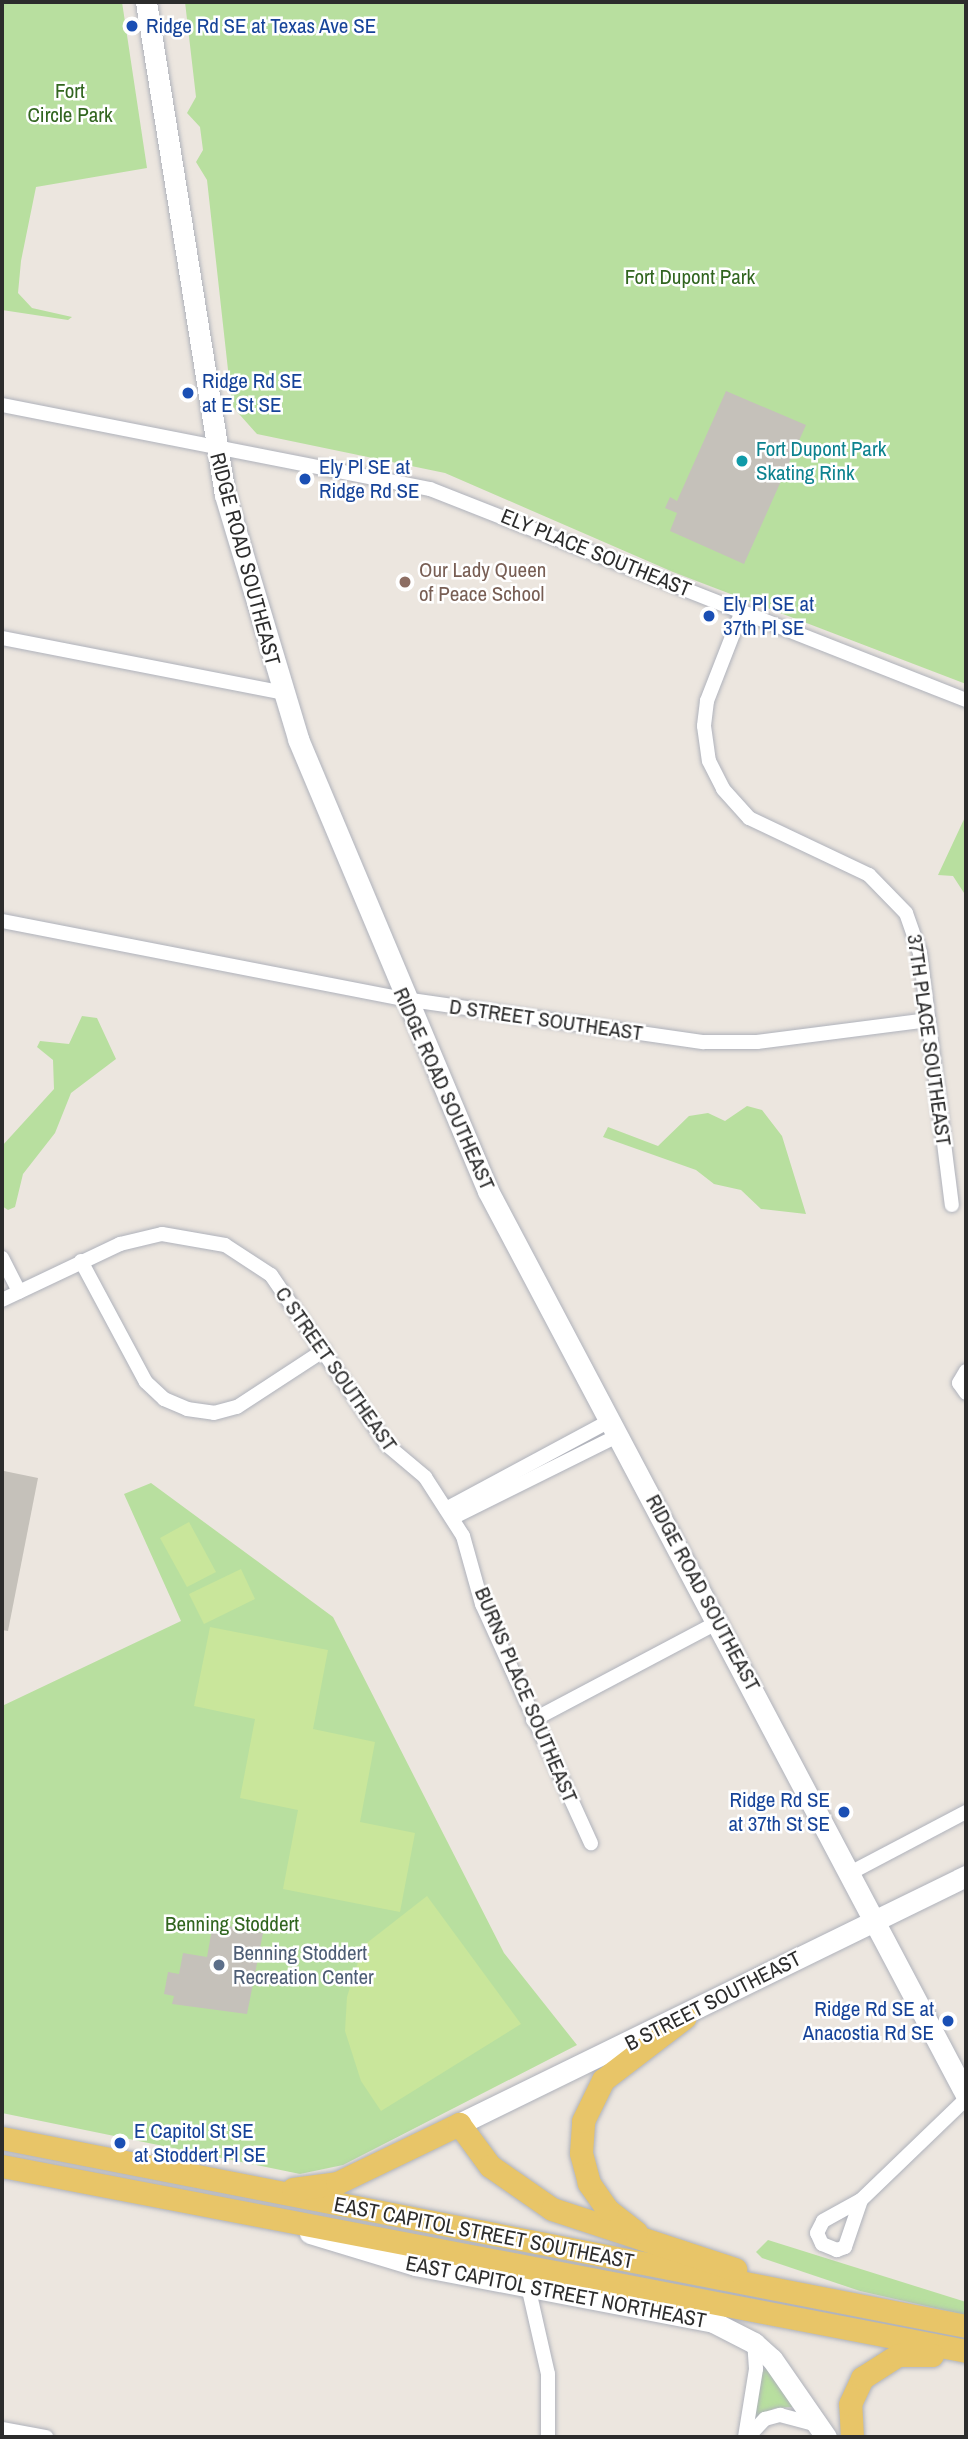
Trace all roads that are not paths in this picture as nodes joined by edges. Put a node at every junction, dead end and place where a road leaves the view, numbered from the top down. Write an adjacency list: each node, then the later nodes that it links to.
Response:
1 (146, 2): 3 (main road, RIDGE ROAD SOUTHEAST)
2 (2, 405): 3 (street, ELY PLACE SOUTHEAST)
3 (215, 444): 4 (street, ELY PLACE SOUTHEAST); 6 (main road, RIDGE ROAD SOUTHEAST)
4 (743, 611): 7 (street, ELY PLACE SOUTHEAST); 10 (street, 37TH PLACE SOUTHEAST)
5 (2, 638): 6 (street)
6 (281, 692): 9 (main road, RIDGE ROAD SOUTHEAST)
7 (966, 700)
8 (2, 921): 9 (street, D STREET SOUTHEAST)
9 (404, 999): 10 (street, D STREET SOUTHEAST); 19 (main road, RIDGE ROAD SOUTHEAST)
10 (929, 1020): 11 (street, 37TH PLACE SOUTHEAST)
11 (952, 1205)
12 (2, 1258): 14 (street)
13 (81, 1261): 14 (street, C STREET SOUTHEAST); 16 (street, C STREET SOUTHEAST); 16 (street)
14 (19, 1292): 15 (street, C STREET SOUTHEAST)
15 (2, 1300)
16 (324, 1350): 20 (street, C STREET SOUTHEAST)
17 (966, 1371): 18 (street)
18 (966, 1393)
19 (615, 1428): 20 (street); 21 (main road, RIDGE ROAD SOUTHEAST)
20 (449, 1513): 22 (street, BURNS PLACE SOUTHEAST)
21 (718, 1622): 22 (street); 25 (main road, RIDGE ROAD SOUTHEAST)
22 (533, 1720): 24 (street, BURNS PLACE SOUTHEAST)
23 (966, 1812): 25 (street)
24 (591, 1843)
25 (852, 1872): 27 (main road, RIDGE ROAD SOUTHEAST)
26 (966, 1876): 27 (main road, B STREET SOUTHEAST)
27 (875, 1918): 28 (main road, B STREET SOUTHEAST); 29 (main road, RIDGE ROAD SOUTHEAST)
28 (685, 2017): 30 (main road, B STREET SOUTHEAST); 35 (main road)
29 (966, 2097): 34 (street)
30 (459, 2124): 33 (main road); 35 (main road)
31 (2, 2138): 33 (main road, EAST CAPITOL STREET SOUTHEAST)
32 (2, 2166): 33 (main road, EAST CAPITOL STREET NORTHEAST)
33 (245, 2198): 36 (main road, EAST CAPITOL STREET NORTHEAST); 37 (main road, EAST CAPITOL STREET SOUTHEAST); 40 (main road, EAST CAPITOL STREET NORTHEAST)
34 (861, 2200)
35 (671, 2248): 37 (main road)
36 (528, 2286): 39 (main road, EAST CAPITOL STREET NORTHEAST); 45 (street)
37 (864, 2306): 38 (main road, EAST CAPITOL STREET SOUTHEAST)
38 (966, 2326)
39 (754, 2343): 43 (main road, EAST CAPITOL STREET NORTHEAST); 46 (street)
40 (966, 2351)
41 (966, 2357): 47 (main road)
42 (2, 2429): 44 (street)
43 (821, 2431): 46 (street)
44 (46, 2437)
45 (548, 2437)
46 (747, 2437)
47 (852, 2437)

